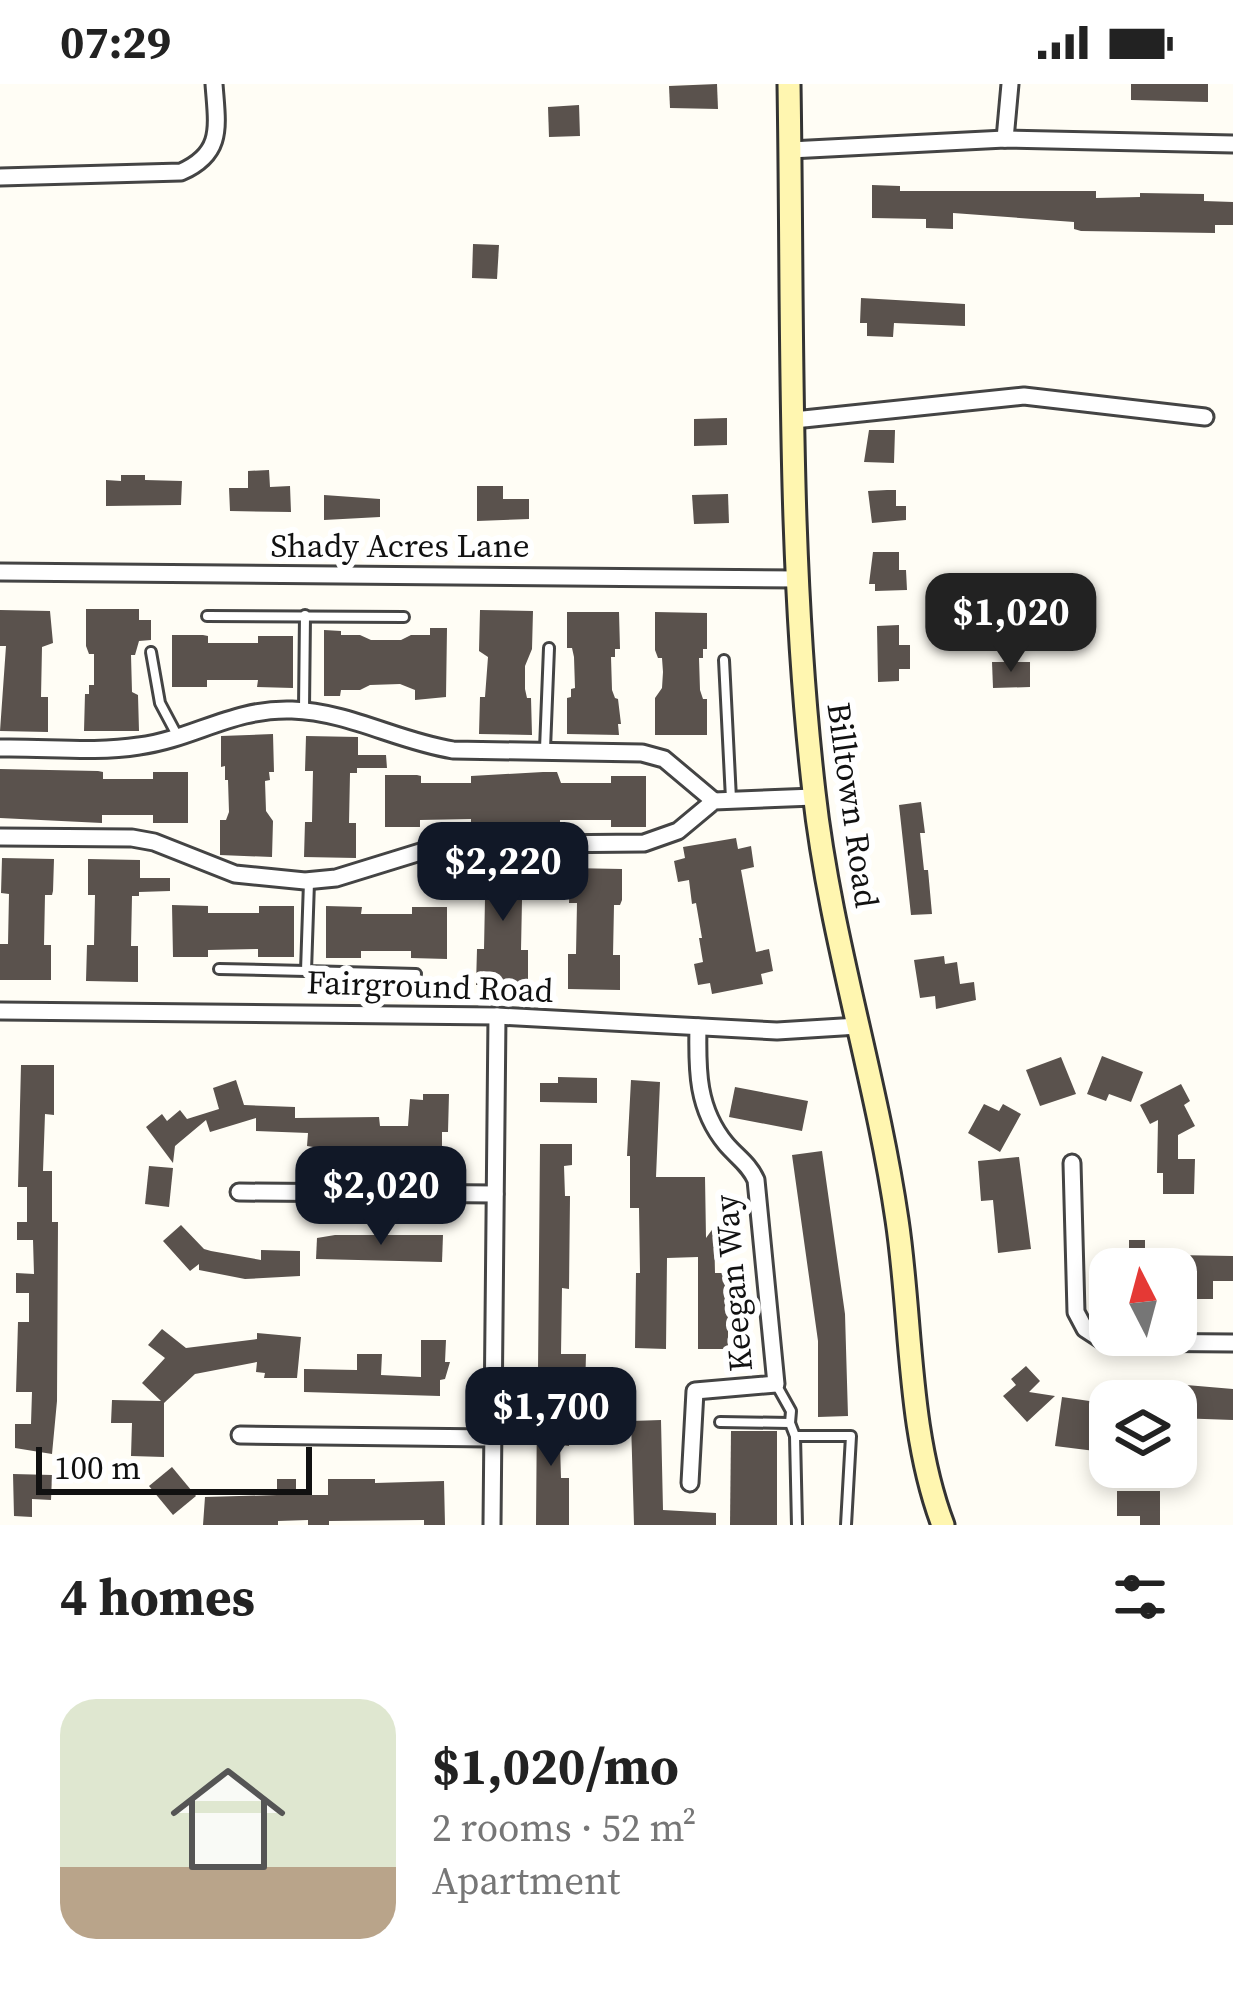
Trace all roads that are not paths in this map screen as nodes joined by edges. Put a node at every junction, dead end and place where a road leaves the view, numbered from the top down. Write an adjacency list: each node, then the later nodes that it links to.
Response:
1 (214, 84): 7 (street)
2 (789, 84): 6 (main road, Billtown Road)
3 (1010, 84): 4 (street)
4 (1005, 140): 5 (street); 6 (street)
5 (1233, 144)
6 (790, 150): 9 (main road, Billtown Road)
7 (0, 177)
8 (1205, 417): 9 (street)
9 (794, 420): 11 (main road, Billtown Road)
10 (0, 572): 11 (street, Shady Acres Lane)
11 (799, 579): 22 (main road, Billtown Road)
12 (305, 615): 13 (lane); 14 (lane); 18 (lane)
13 (207, 616)
14 (404, 617)
15 (549, 648): 21 (lane)
16 (152, 652): 19 (lane)
17 (724, 660): 23 (lane)
18 (304, 710): 19 (street); 21 (street)
19 (177, 735): 20 (street)
20 (0, 748)
21 (545, 751): 23 (street)
22 (814, 797): 23 (street); 31 (main road, Billtown Road)
23 (723, 801): 25 (street)
24 (0, 837): 25 (street)
25 (309, 881): 27 (lane)
26 (218, 969): 27 (lane)
27 (306, 970): 28 (lane)
28 (416, 974)
29 (0, 1011): 30 (street, Fairground Road)
30 (497, 1016): 32 (street, Fairground Road); 35 (street)
31 (858, 1025): 32 (street, Fairground Road); 47 (main road, Billtown Road)
32 (698, 1027): 37 (street, Keegan Way)
33 (1072, 1163): 36 (street)
34 (239, 1192): 35 (street)
35 (495, 1194): 42 (street)
36 (1233, 1343)
37 (776, 1384): 39 (lane); 43 (street, Keegan Way)
38 (720, 1422): 39 (lane)
39 (790, 1423): 41 (lane)
40 (240, 1435): 42 (street)
41 (795, 1436): 45 (lane); 46 (lane)
42 (491, 1438): 44 (street)
43 (690, 1483)
44 (492, 1525)
45 (797, 1525)
46 (847, 1525)
47 (943, 1525)

